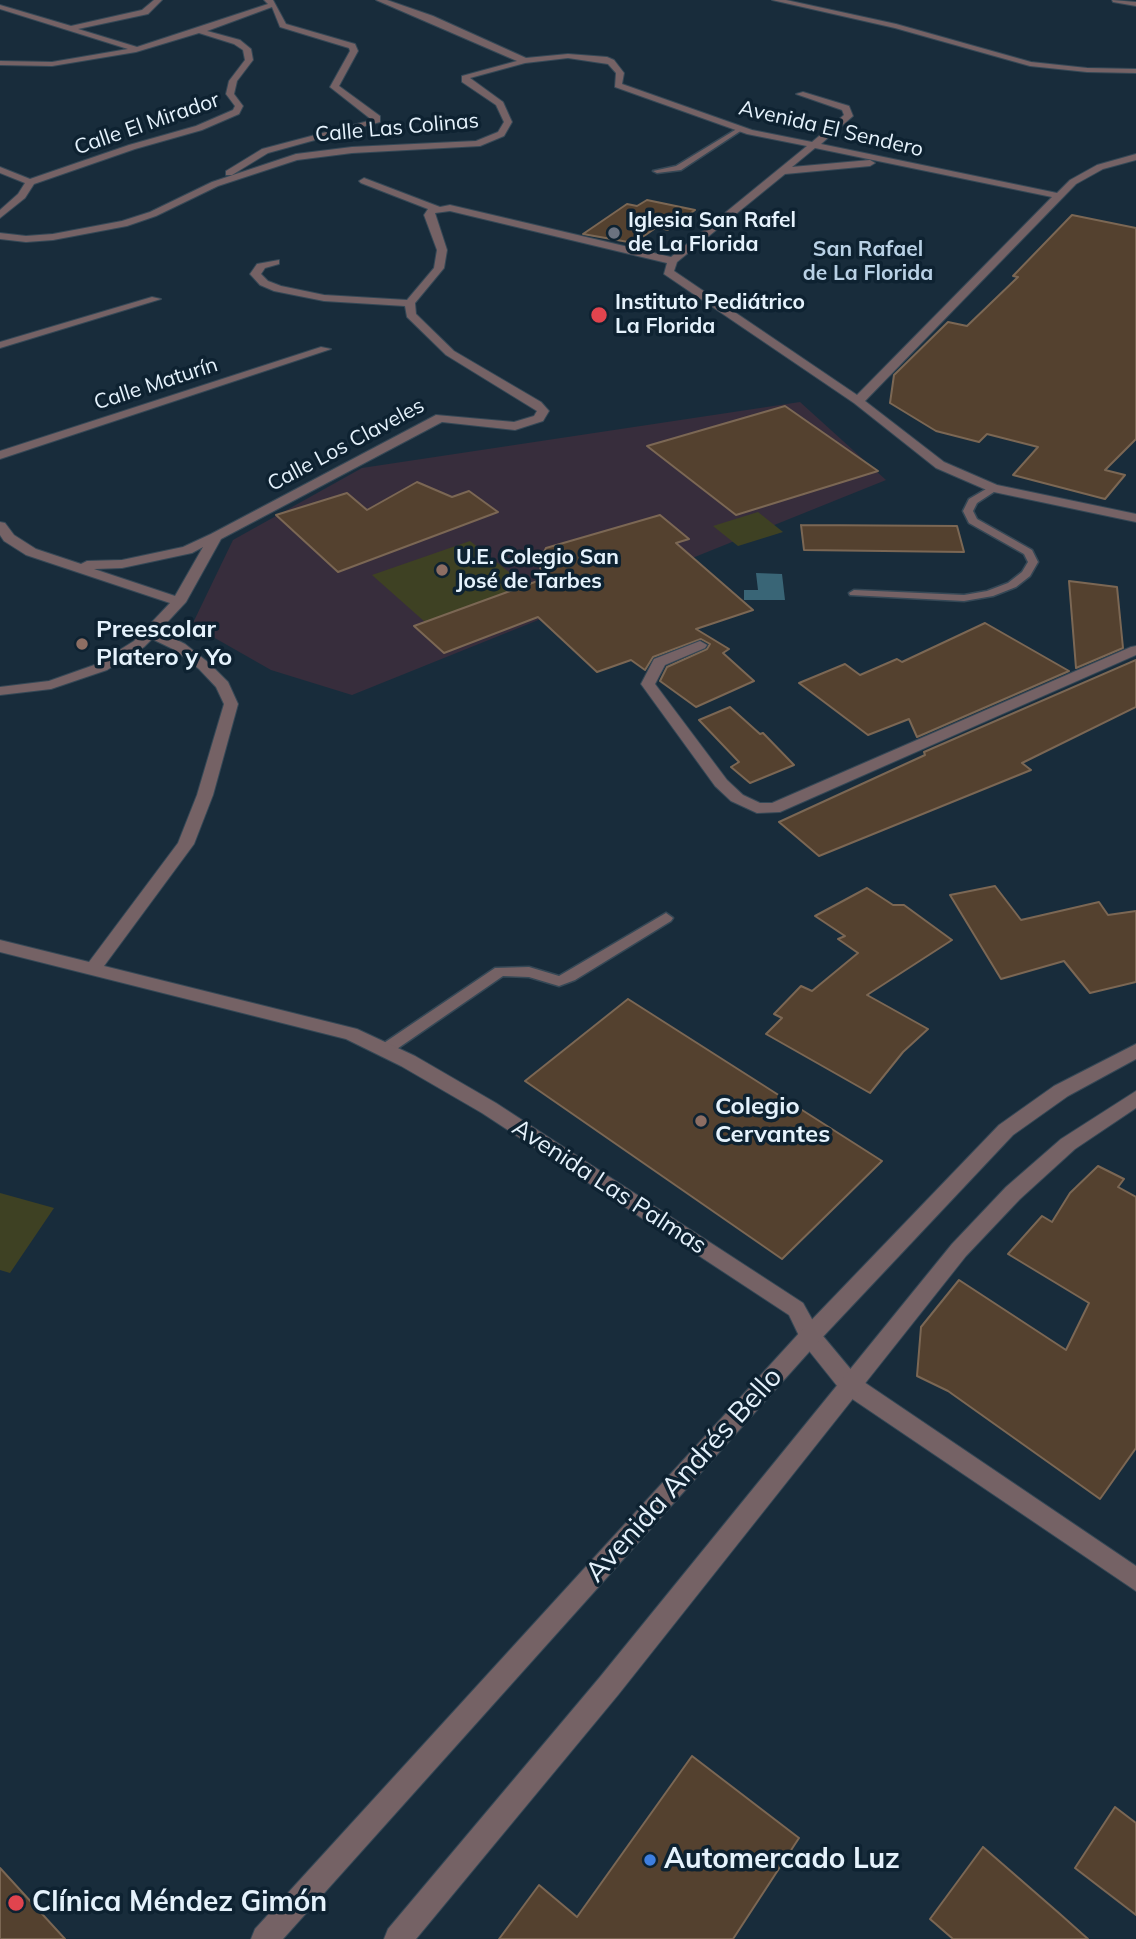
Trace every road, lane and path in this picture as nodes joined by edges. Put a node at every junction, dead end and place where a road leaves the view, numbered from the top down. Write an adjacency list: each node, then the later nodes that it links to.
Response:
1 (158, 0): 8 (street)
2 (380, 0): 11 (street)
3 (776, 0): 13 (street)
4 (1116, 0): 6 (street)
5 (271, 2): 9 (street); 24 (street)
6 (1136, 4)
7 (0, 7): 8 (street)
8 (70, 27): 10 (street)
9 (199, 31): 10 (street); 23 (street, Calle El Mirador)
10 (136, 50): 12 (street)
11 (525, 61): 15 (street, Avenida El Sendero); 24 (street, Calle Las Colinas)
12 (0, 63)
13 (1136, 71)
14 (800, 94): 16 (street)
15 (740, 129): 16 (street, Avenida El Sendero); 20 (lane)
16 (810, 146): 18 (street, Avenida El Sendero); 21 (street)
17 (1136, 157): 25 (street)
18 (891, 161): 21 (street); 25 (street, Avenida El Sendero)
19 (0, 170): 23 (street)
20 (657, 171)
21 (784, 171): 29 (street)
22 (365, 181): 26 (street)
23 (30, 182): 27 (street)
24 (215, 184): 28 (street, Calle Las Colinas)
25 (1059, 196): 35 (street)
26 (437, 209): 29 (street); 32 (street)
27 (0, 215)
28 (0, 236)
29 (673, 261): 35 (street)
30 (275, 262): 32 (street)
31 (156, 299): 33 (street)
32 (410, 303): 40 (street, Calle Los Claveles)
33 (0, 345)
34 (325, 349): 36 (street, Calle Maturín)
35 (858, 401): 37 (street)
36 (0, 455)
37 (993, 488): 38 (street); 42 (lane)
38 (1136, 518)
39 (0, 526): 41 (street)
40 (216, 537): 41 (street); 43 (street)
41 (76, 566): 43 (street)
42 (854, 593)
43 (179, 602): 44 (street)
44 (150, 633): 47 (street); 50 (street)
45 (700, 645): 46 (street)
46 (1136, 650)
47 (0, 691)
48 (666, 918): 51 (lane)
49 (0, 946): 50 (street, Avenida Las Palmas)
50 (93, 969): 51 (street, Avenida Las Palmas)
51 (386, 1049): 54 (street, Avenida Las Palmas)
52 (1136, 1051): 54 (street, Avenida Andrés Bello)
53 (1136, 1098): 55 (street)
54 (810, 1336): 55 (street, Avenida Las Palmas); 57 (street, Avenida Andrés Bello)
55 (850, 1385): 56 (street, Avenida Las Palmas); 58 (street)
56 (1136, 1580)
57 (265, 1939)
58 (398, 1939)

